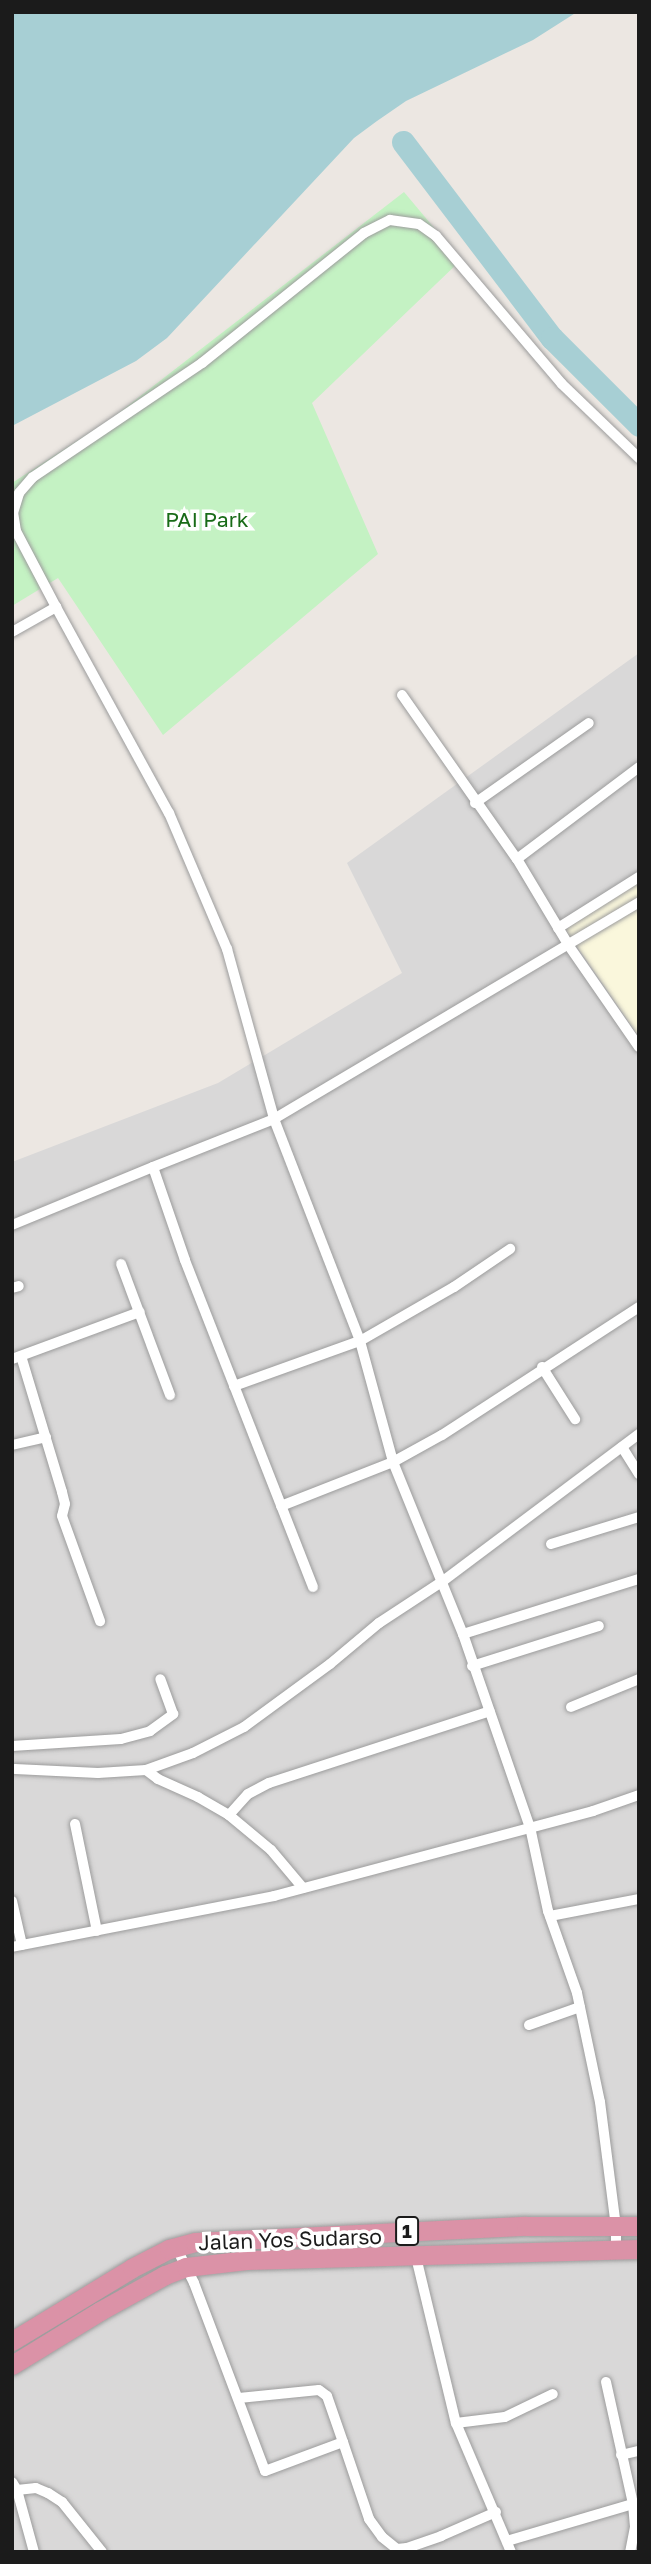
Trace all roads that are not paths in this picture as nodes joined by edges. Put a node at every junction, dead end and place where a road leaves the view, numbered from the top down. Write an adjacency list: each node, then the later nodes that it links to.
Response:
1 (639, 458): 2 (street)
2 (57, 607): 3 (street); 14 (street)
3 (12, 632)
4 (402, 695): 7 (street)
5 (589, 723): 7 (street)
6 (639, 766): 8 (street)
7 (475, 803): 8 (street)
8 (517, 859): 11 (street)
9 (639, 877): 11 (street)
10 (639, 902): 12 (street)
11 (558, 928): 12 (street)
12 (569, 946): 13 (street); 14 (street)
13 (639, 1047)
14 (274, 1119): 15 (street); 21 (street)
15 (153, 1167): 16 (street); 24 (street)
16 (12, 1225)
17 (510, 1249): 21 (street)
18 (121, 1264): 20 (street)
19 (639, 1307): 23 (street)
20 (140, 1312): 22 (street); 25 (street)
21 (359, 1341): 24 (street); 31 (street)
22 (17, 1358): 28 (street)
23 (542, 1367): 26 (street); 31 (street)
24 (234, 1386): 33 (street)
25 (170, 1395)
26 (575, 1419)
27 (639, 1434): 30 (street)
28 (46, 1437): 29 (street); 39 (street)
29 (12, 1445)
30 (621, 1447): 32 (street); 37 (street)
31 (393, 1462): 33 (street); 37 (street)
32 (639, 1475)
33 (281, 1506): 38 (street)
34 (639, 1517): 35 (street)
35 (551, 1544)
36 (639, 1579): 41 (street)
37 (443, 1581): 41 (street); 49 (street)
38 (313, 1587)
39 (100, 1620)
40 (599, 1626): 42 (street)
41 (463, 1633): 42 (street)
42 (472, 1666): 46 (street)
43 (160, 1679): 47 (street)
44 (639, 1679): 45 (street)
45 (571, 1707)
46 (490, 1711): 51 (street); 53 (street)
47 (12, 1746)
48 (15, 1769): 49 (street)
49 (146, 1770): 51 (street)
50 (639, 1795): 53 (street)
51 (229, 1815): 54 (street)
52 (75, 1824): 58 (street)
53 (530, 1827): 54 (street); 57 (street)
54 (303, 1888): 58 (street)
55 (639, 1899): 57 (street)
56 (12, 1900): 59 (street)
57 (550, 1916): 60 (street)
58 (97, 1931): 59 (street)
59 (17, 1946)
60 (580, 2007): 61 (street); 62 (street)
61 (529, 2025)
62 (616, 2227): 63 (highway, Jalan Yos Sudarso / 1); 64 (highway, Jalan Yos Sudarso / 1); 66 (street)
63 (639, 2227)
64 (176, 2247): 68 (street); 69 (highway, Jalan Yos Sudarso / 1)
65 (639, 2249): 66 (highway, Jalan Yos Sudarso / 1)
66 (617, 2250): 67 (highway, Jalan Yos Sudarso / 1)
67 (416, 2257): 68 (highway, Jalan Yos Sudarso / 1); 74 (street)
68 (186, 2267): 70 (highway, Jalan Yos Sudarso / 1); 73 (street)
69 (12, 2341)
70 (12, 2365)
71 (606, 2382): 77 (street)
72 (553, 2395): 74 (street)
73 (239, 2398): 75 (street); 75 (street)
74 (456, 2423): 80 (street)
75 (343, 2442): 80 (street)
76 (639, 2451): 77 (street)
77 (621, 2455): 79 (street)
78 (15, 2486): 83 (street); 84 (street)
79 (633, 2504): 81 (street); 82 (street)
80 (496, 2512): 82 (street)
81 (636, 2533): 85 (street)
82 (509, 2546)
83 (34, 2552)
84 (102, 2552)
85 (630, 2552)

